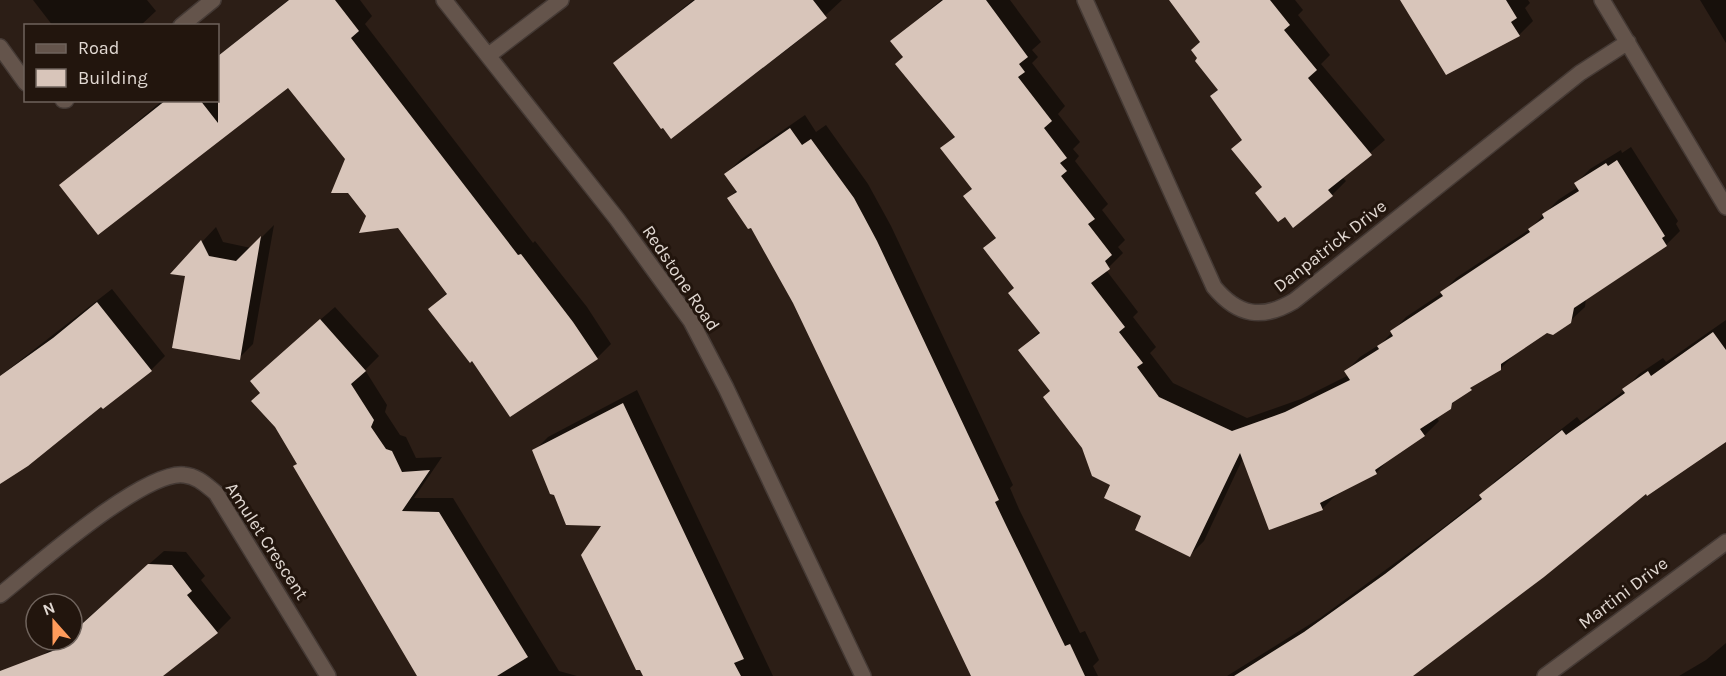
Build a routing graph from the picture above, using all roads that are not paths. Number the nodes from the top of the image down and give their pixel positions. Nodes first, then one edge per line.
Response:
1 (444, 0) edge
2 (561, 0) edge
3 (1085, 0) edge
4 (1602, 0) edge
5 (211, 1) edge
6 (183, 24) edge
7 (1628, 42) junction
8 (0, 47) edge
9 (489, 55) junction
10 (24, 80) edge
11 (1726, 207) edge
12 (1726, 542) edge
13 (0, 594) edge
14 (328, 676) edge
15 (863, 676) edge
16 (1545, 676) edge

1 - 9 street, Redstone Road
2 - 9 street
3 - 7 street, Danpatrick Drive
4 - 7 street
5 - 6 street
7 - 11 street
8 - 10 street
9 - 15 street, Redstone Road
12 - 16 street, Martini Drive
13 - 14 street, Amulet Crescent

